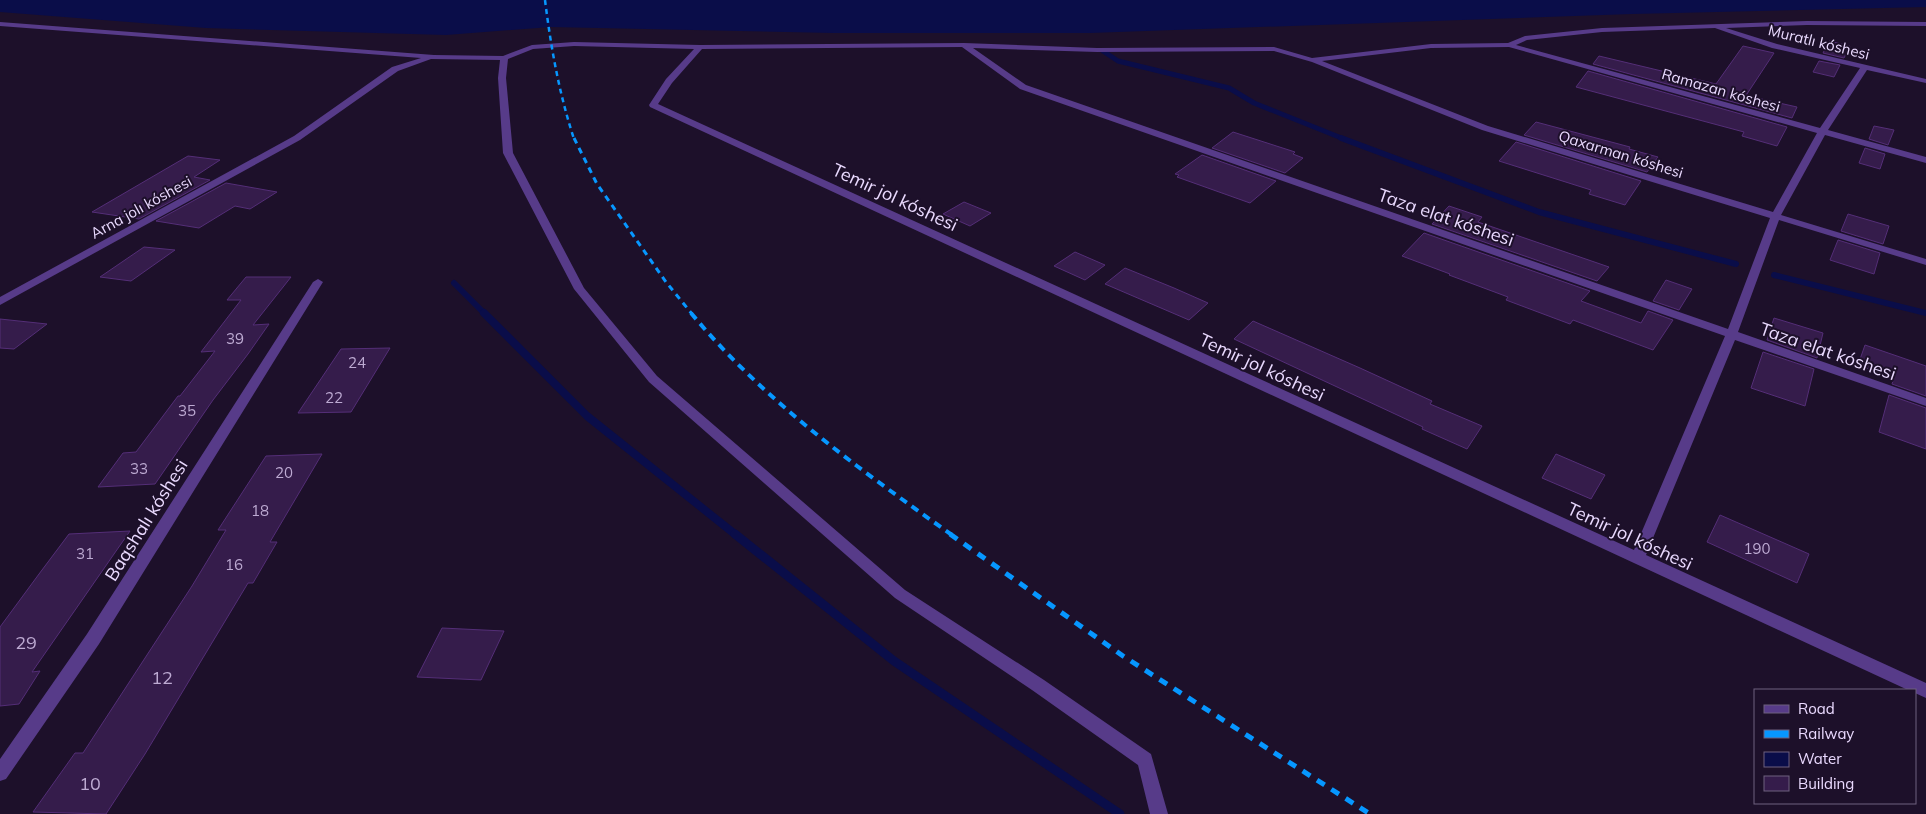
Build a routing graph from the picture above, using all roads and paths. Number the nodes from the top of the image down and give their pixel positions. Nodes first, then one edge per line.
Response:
1 (0, 24) edge
2 (1926, 24) edge
3 (1707, 25) junction
4 (964, 45) junction
5 (1509, 45) junction
6 (700, 46) junction
7 (434, 57) junction
8 (504, 58) junction
9 (1312, 60) junction
10 (1865, 67) junction
11 (1926, 81) edge
12 (1822, 132) junction
13 (1926, 160) edge
14 (1775, 217) junction
15 (1926, 262) edge
16 (318, 282) dead end
17 (0, 302) edge
18 (1732, 334) junction
19 (1926, 402) edge
20 (1637, 559) junction
21 (1926, 691) edge
22 (0, 773) edge
23 (1159, 814) edge

1 - 7 street
2 - 3 street
3 - 5 street
3 - 10 street, Muratlı kóshesi
4 - 6 street, Qaxarman kóshesi
4 - 9 street, Qaxarman kóshesi
4 - 18 street, Taza elat kóshesi
5 - 9 street
5 - 12 street, Ramazan kóshesi
6 - 8 street, Qaxarman kóshesi
6 - 20 street, Temir jol kóshesi
7 - 8 street
7 - 17 street, Arna jolı kóshesi
8 - 23 street
9 - 14 street, Qaxarman kóshesi
10 - 11 street, Muratlı kóshesi
10 - 12 street
12 - 13 street, Ramazan kóshesi
12 - 14 street
14 - 15 street, Qaxarman kóshesi
14 - 18 street
16 - 22 street, Baqshalı kóshesi
18 - 19 street, Taza elat kóshesi
18 - 20 street
20 - 21 street, Temir jol kóshesi

